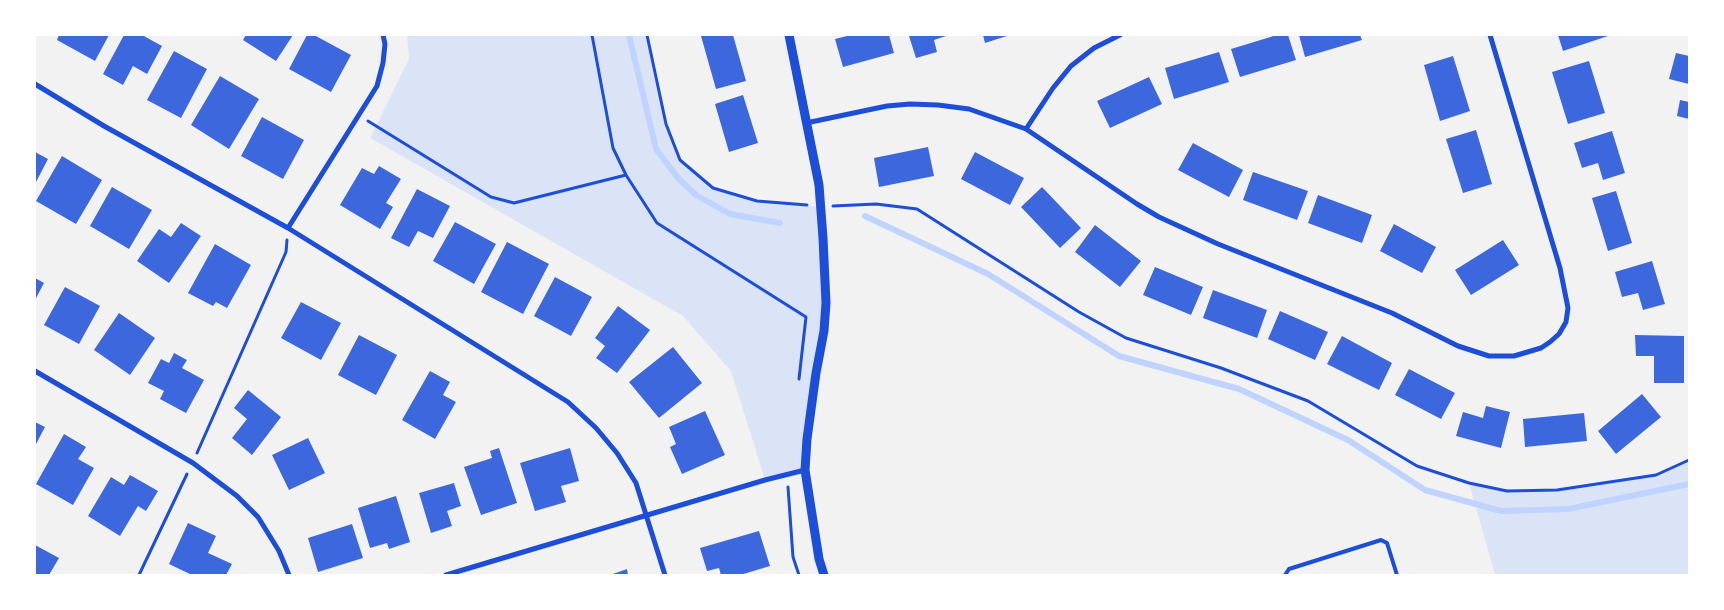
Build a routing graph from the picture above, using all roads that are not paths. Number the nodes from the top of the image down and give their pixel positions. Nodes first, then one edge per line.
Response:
1 (383, 35) edge
2 (789, 35) edge
3 (1120, 35) edge
4 (1490, 35) edge
5 (35, 84) edge
6 (806, 123) junction
7 (1026, 129) junction
8 (288, 228) junction
9 (35, 371) edge
10 (805, 470) junction
11 (647, 515) junction
12 (289, 575) edge
13 (446, 575) edge
14 (665, 575) edge
15 (824, 575) edge
16 (1285, 575) edge
17 (1397, 575) edge

1 - 8 street
2 - 6 street
3 - 7 street
4 - 7 street
5 - 8 street
6 - 7 street
6 - 10 street
8 - 11 street
9 - 12 street
10 - 11 street
10 - 15 street
11 - 13 street
11 - 14 street
16 - 17 lane

